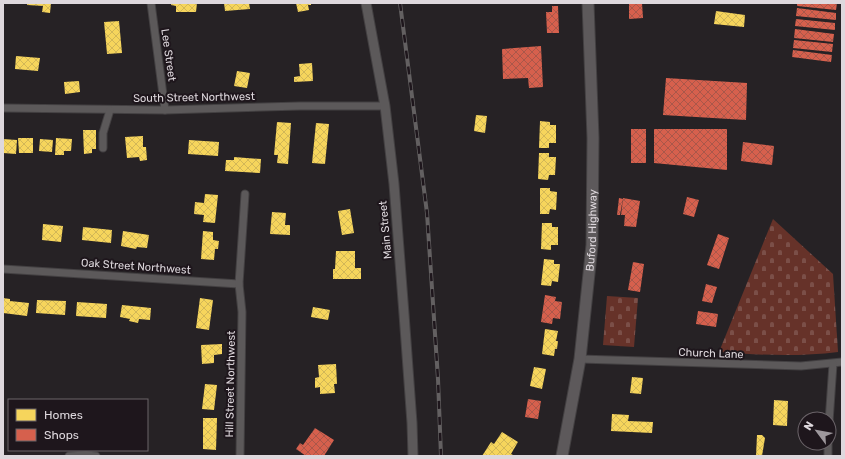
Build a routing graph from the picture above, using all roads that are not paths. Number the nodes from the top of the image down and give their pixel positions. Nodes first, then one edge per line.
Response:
1 (151, 3) edge
2 (366, 3) edge
3 (588, 3) edge
4 (385, 106) junction
5 (3, 108) edge
6 (110, 110) junction
7 (166, 110) junction
8 (103, 148) dead end
9 (245, 194) dead end
10 (3, 269) edge
11 (239, 284) junction
12 (580, 359) junction
13 (842, 362) edge
14 (833, 364) junction
15 (830, 411) edge
16 (69, 456) edge
17 (96, 456) edge
18 (240, 456) edge
19 (413, 456) edge
20 (562, 456) edge

1 - 7 street, Lee Street
2 - 4 street, Main Street
3 - 12 main road, Buford Highway
4 - 7 street, South Street Northwest
4 - 19 street, Main Street
5 - 6 street, South Street Northwest
6 - 7 street, South Street Northwest
6 - 8 street
9 - 11 street
10 - 11 street, Oak Street Northwest
11 - 18 street, Hill Street Northwest
12 - 14 street, Church Lane
12 - 20 main road, Buford Highway
13 - 14 street, Church Lane
14 - 15 street
16 - 17 street

